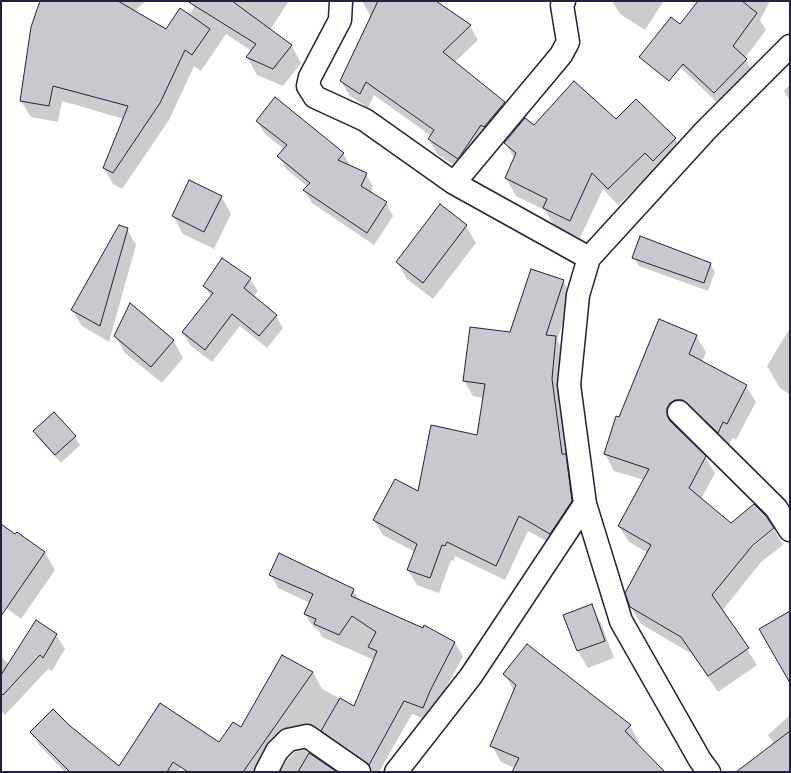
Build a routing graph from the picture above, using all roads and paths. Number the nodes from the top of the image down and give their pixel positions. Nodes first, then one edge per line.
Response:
1 (341, 1) edge
2 (561, 2) edge
3 (790, 46) edge
4 (454, 183) junction
5 (589, 258) junction
6 (679, 412) dead end
7 (585, 504) junction
8 (790, 530) edge
9 (266, 772) edge
10 (360, 772) edge
11 (396, 772) edge
12 (709, 772) edge

1 - 4 street
2 - 4 street
3 - 5 street
4 - 5 street
5 - 7 street
6 - 8 street
7 - 11 street
7 - 12 street
9 - 10 street

